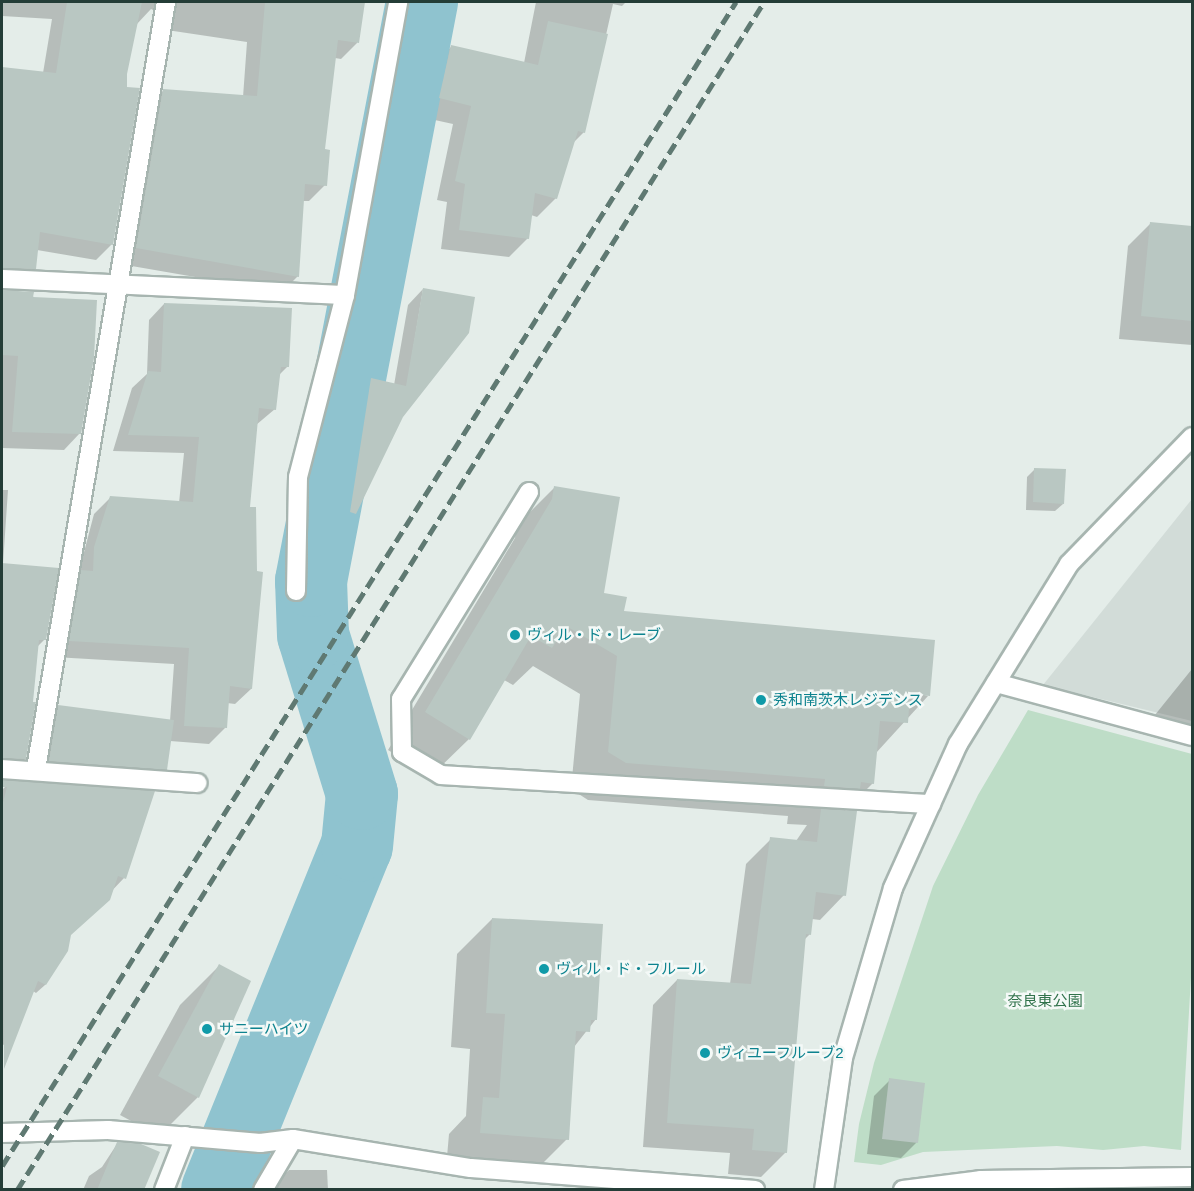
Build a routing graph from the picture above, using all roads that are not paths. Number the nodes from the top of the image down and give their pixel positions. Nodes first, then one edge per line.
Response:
1 (166, 2) edge
2 (398, 2) edge
3 (2, 279) edge
4 (119, 284) junction
5 (345, 295) junction
6 (1192, 437) edge
7 (529, 492) dead end
8 (296, 591) dead end
9 (996, 682) junction
10 (1192, 736) edge
11 (2, 769) edge
12 (36, 769) junction
13 (197, 783) dead end
14 (931, 804) junction
15 (2, 1133) edge
16 (185, 1136) junction
17 (293, 1139) junction
18 (1188, 1181) edge
19 (164, 1190) edge
20 (263, 1190) edge
21 (755, 1190) edge
22 (824, 1190) edge
23 (903, 1190) edge

1 - 4 street
2 - 5 street
3 - 4 street
4 - 5 street
4 - 12 street
5 - 8 street
6 - 9 street
7 - 14 street
9 - 10 street
9 - 14 street
11 - 12 street
12 - 13 street
14 - 22 street
15 - 16 street
16 - 17 street
16 - 19 street
17 - 20 street
17 - 21 street
18 - 23 street

